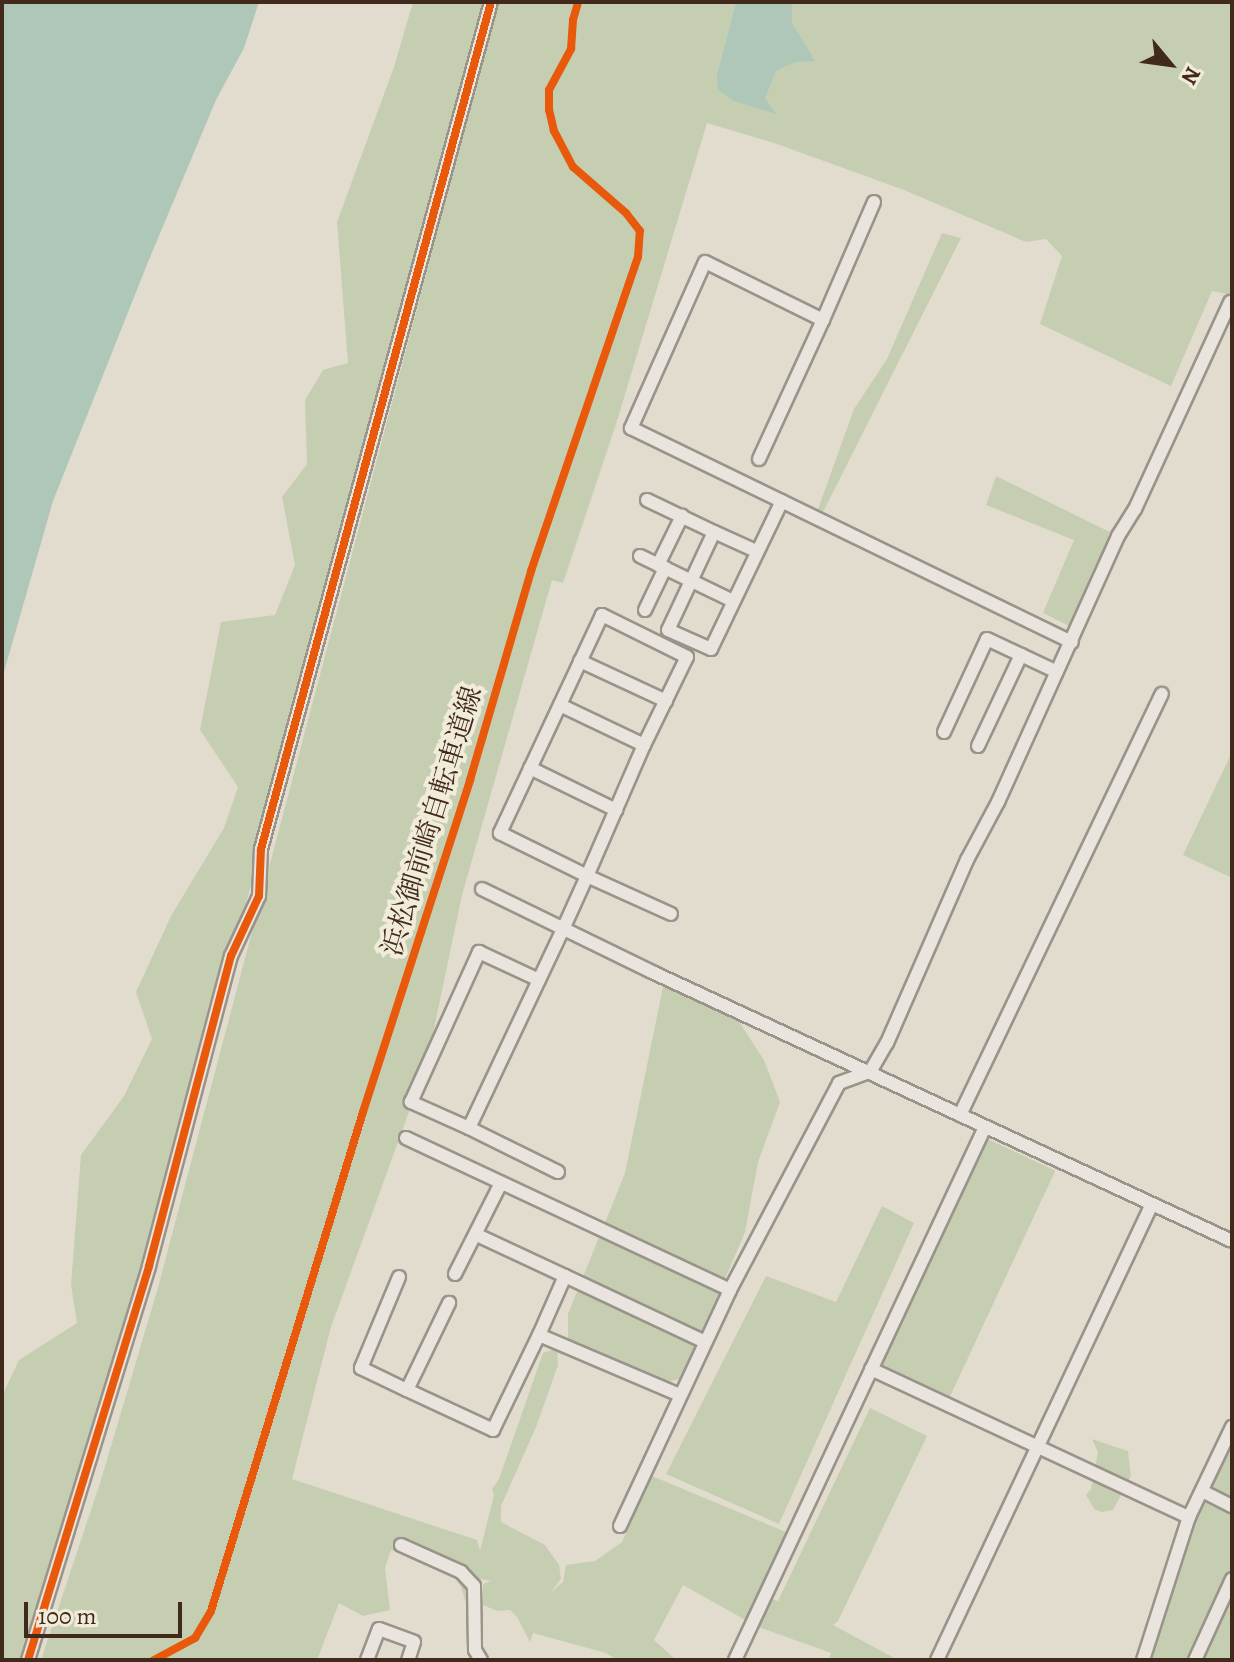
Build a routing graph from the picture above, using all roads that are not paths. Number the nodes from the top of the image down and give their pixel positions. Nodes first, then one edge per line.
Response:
1 (491, 2) edge
2 (874, 202) dead end
3 (1230, 302) dead end
4 (823, 320) junction
5 (759, 459) dead end
6 (647, 500) dead end
7 (782, 501) junction
8 (682, 516) junction
9 (714, 532) junction
10 (756, 551) junction
11 (640, 556) dead end
12 (662, 566) junction
13 (691, 581) junction
14 (733, 601) junction
15 (645, 610) dead end
16 (1072, 642) junction
17 (1021, 655) junction
18 (580, 661) junction
19 (1057, 672) junction
20 (1162, 694) dead end
21 (666, 701) junction
22 (560, 705) junction
23 (944, 732) dead end
24 (644, 745) junction
25 (978, 746) dead end
26 (530, 768) junction
27 (616, 810) junction
28 (587, 876) junction
29 (482, 889) dead end
30 (671, 914) dead end
31 (564, 927) junction
32 (539, 980) junction
33 (870, 1072) junction
34 (960, 1115) junction
35 (985, 1127) junction
36 (469, 1128) junction
37 (406, 1138) dead end
38 (558, 1172) dead end
39 (501, 1183) junction
40 (1152, 1204) junction
41 (477, 1235) junction
42 (1232, 1241) edge
43 (455, 1274) dead end
44 (565, 1276) junction
45 (399, 1277) dead end
46 (730, 1290) junction
47 (449, 1303) dead end
48 (539, 1335) junction
49 (705, 1342) junction
50 (871, 1369) junction
51 (407, 1390) junction
52 (680, 1395) junction
53 (1232, 1427) edge
54 (1037, 1446) junction
55 (1202, 1491) junction
56 (1232, 1506) edge
57 (1189, 1517) junction
58 (620, 1526) dead end
59 (401, 1545) dead end
60 (1232, 1579) edge
61 (28, 1660) edge
62 (367, 1660) edge
63 (408, 1660) edge
64 (481, 1660) edge
65 (735, 1660) edge
66 (937, 1660) edge
67 (1143, 1660) edge
68 (1195, 1660) edge

1 - 61 street
2 - 4 street
3 - 16 street
4 - 5 street
4 - 7 street
6 - 8 street
7 - 10 street
7 - 16 street
8 - 9 street
8 - 12 street
9 - 10 street
9 - 13 street
10 - 14 street
11 - 12 street
12 - 13 street
12 - 15 street
13 - 14 street
13 - 14 street
16 - 19 street
17 - 19 street
17 - 23 street
17 - 25 street
18 - 21 street
18 - 21 street
18 - 22 street
19 - 33 street
20 - 34 street
21 - 24 street
22 - 24 street
22 - 26 street
24 - 27 street
26 - 27 street
26 - 28 street
27 - 28 street
28 - 30 street
28 - 31 street
29 - 31 street
31 - 32 street
31 - 33 street
32 - 36 street
32 - 36 street
33 - 34 street
33 - 46 street
34 - 35 street
35 - 40 street
35 - 50 street
36 - 38 street
37 - 39 street
39 - 41 street
39 - 46 street
40 - 42 street
40 - 54 street
41 - 43 street
41 - 44 street
44 - 48 street
44 - 49 street
45 - 51 street
46 - 49 street
47 - 51 street
48 - 51 street
48 - 52 street
49 - 52 street
50 - 54 street
50 - 65 street
52 - 58 street
53 - 55 street
54 - 57 street
54 - 66 street
55 - 56 street
55 - 57 street
57 - 67 street
59 - 64 street
60 - 68 street
62 - 63 street

